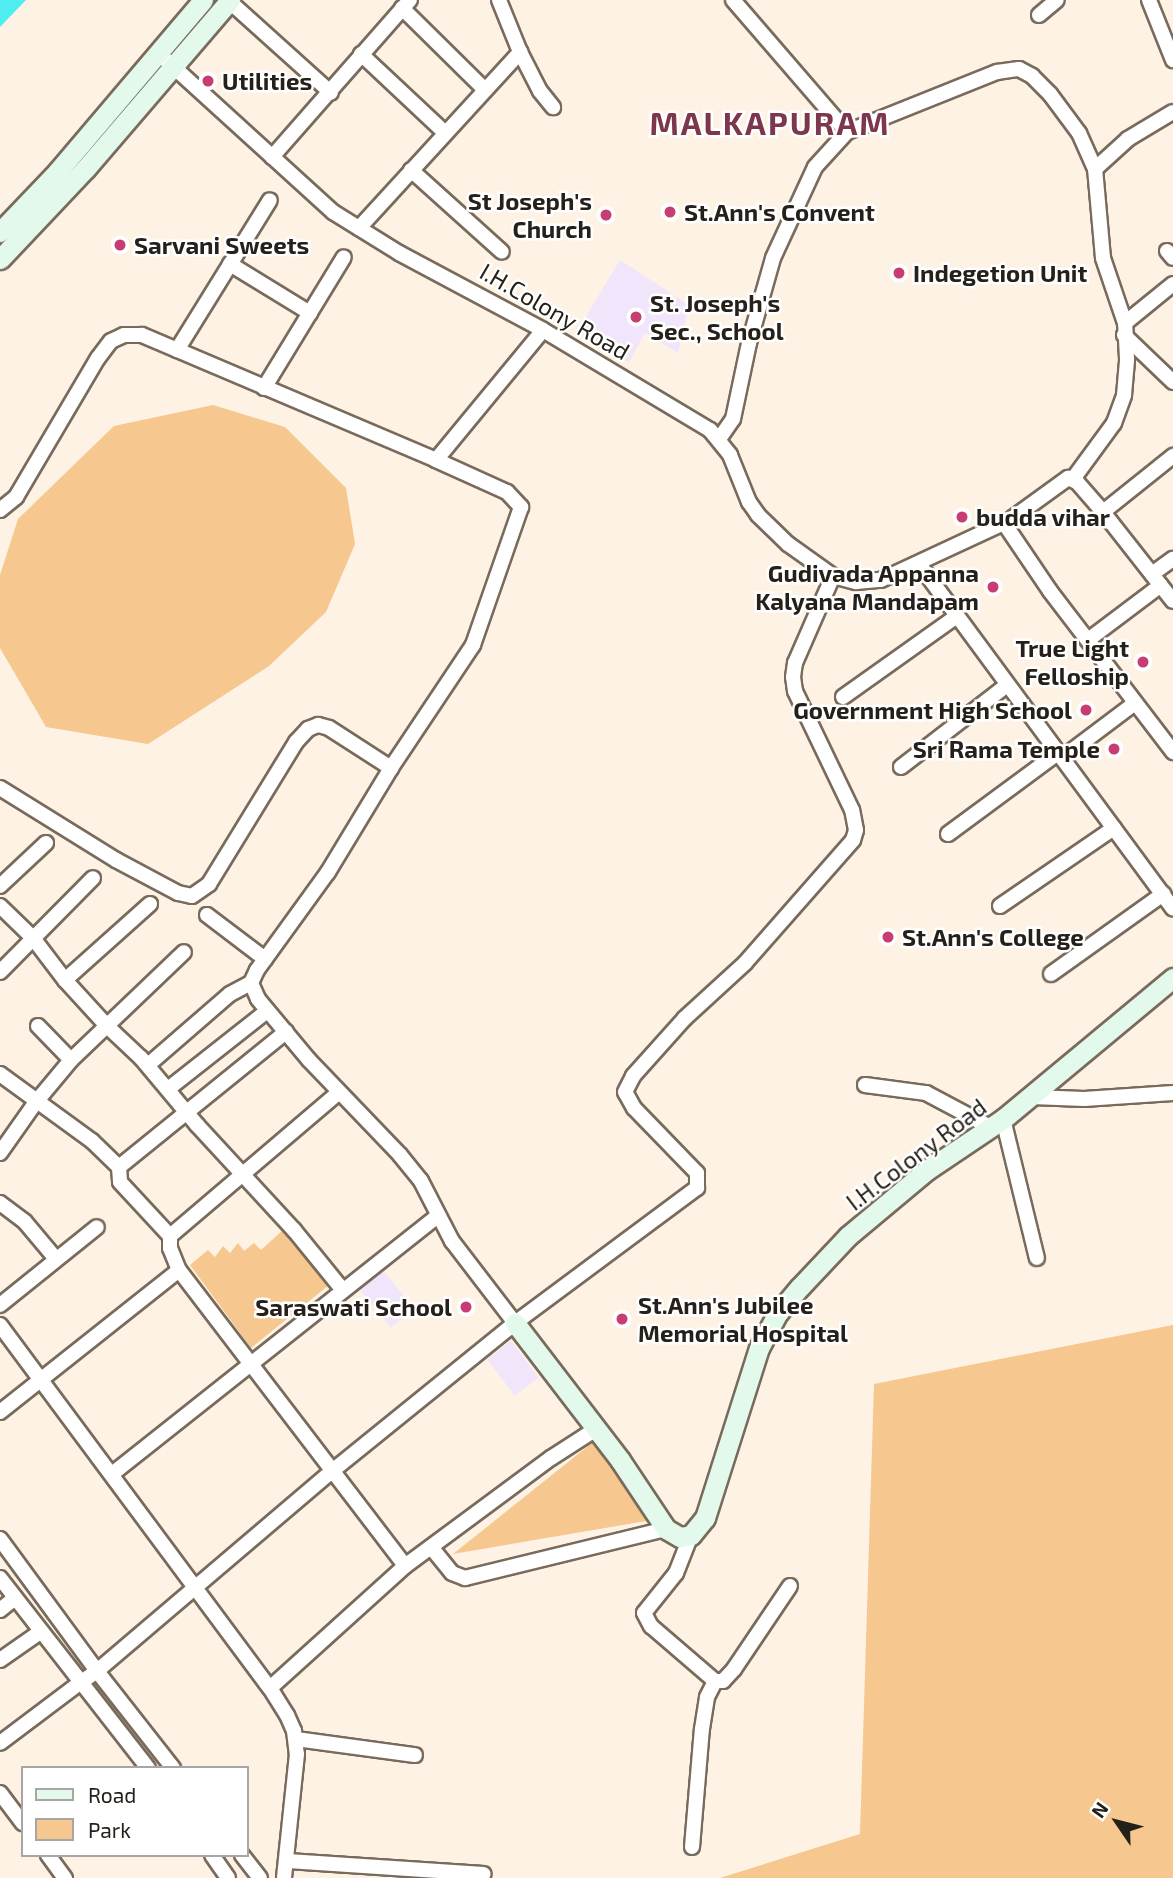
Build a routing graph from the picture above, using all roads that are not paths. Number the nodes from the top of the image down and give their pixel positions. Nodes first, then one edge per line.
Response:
1 (203, 0) edge
2 (230, 0) edge
3 (499, 0) edge
4 (733, 0) edge
5 (1057, 0) edge
6 (1156, 3) edge
7 (406, 4) edge
8 (1039, 15) dead end
9 (520, 52) junction
10 (361, 54) junction
11 (165, 58) junction
12 (1173, 60) edge
13 (484, 89) junction
14 (331, 93) junction
15 (554, 107) dead end
16 (1173, 112) edge
17 (848, 132) junction
18 (445, 133) junction
19 (272, 158) junction
20 (1095, 169) junction
21 (411, 170) junction
22 (270, 201) dead end
23 (359, 228) junction
24 (0, 232) edge
25 (502, 252) dead end
26 (344, 257) dead end
27 (0, 259) edge
28 (230, 264) junction
29 (1173, 284) edge
30 (310, 313) junction
31 (1125, 329) junction
32 (543, 330) junction
33 (177, 350) junction
34 (1173, 382) edge
35 (264, 388) junction
36 (719, 439) junction
37 (1173, 456) edge
38 (436, 460) junction
39 (1073, 479) junction
40 (0, 510) edge
41 (1103, 512) junction
42 (1004, 523) junction
43 (1173, 559) edge
44 (919, 564) junction
45 (833, 576) junction
46 (1156, 579) junction
47 (1173, 601) edge
48 (957, 616) junction
49 (1088, 640) junction
50 (1007, 685) junction
51 (843, 696) dead end
52 (1135, 703) junction
53 (1173, 752) edge
54 (1060, 756) junction
55 (901, 767) dead end
56 (391, 768) junction
57 (0, 788) edge
58 (1114, 828) junction
59 (948, 834) dead end
60 (46, 843) dead end
61 (93, 878) dead end
62 (0, 886) edge
63 (1163, 894) junction
64 (150, 904) dead end
65 (0, 906) edge
66 (1000, 906) dead end
67 (1173, 908) edge
68 (207, 915) dead end
69 (33, 938) junction
70 (184, 952) dead end
71 (265, 959) junction
72 (0, 972) edge
73 (1051, 974) dead end
74 (1173, 978) edge
75 (65, 980) junction
76 (251, 983) junction
77 (267, 1010) junction
78 (38, 1026) dead end
79 (107, 1026) junction
80 (286, 1032) junction
81 (71, 1060) junction
82 (148, 1065) junction
83 (0, 1074) edge
84 (865, 1085) dead end
85 (168, 1089) junction
86 (339, 1092) junction
87 (1173, 1093) edge
88 (1032, 1097) junction
89 (36, 1102) junction
90 (186, 1112) junction
91 (997, 1123) junction
92 (0, 1153) edge
93 (119, 1167) junction
94 (243, 1174) junction
95 (0, 1203) edge
96 (437, 1216) junction
97 (97, 1227) dead end
98 (170, 1236) junction
99 (1037, 1258) dead end
100 (56, 1259) junction
101 (179, 1270) junction
102 (342, 1289) junction
103 (0, 1305) edge
104 (515, 1323) junction
105 (0, 1325) edge
106 (249, 1365) junction
107 (39, 1381) junction
108 (0, 1412) edge
109 (596, 1429) junction
110 (331, 1472) junction
111 (112, 1474) junction
112 (666, 1528) junction
113 (691, 1535) junction
114 (0, 1539) edge
115 (431, 1547) junction
116 (405, 1566) junction
117 (0, 1578) edge
118 (790, 1586) dead end
119 (195, 1588) junction
120 (15, 1598) junction
121 (0, 1610) edge
122 (40, 1632) junction
123 (0, 1660) edge
124 (97, 1671) junction
125 (715, 1681) junction
126 (80, 1682) junction
127 (271, 1688) junction
128 (296, 1739) junction
129 (0, 1743) edge
130 (415, 1755) dead end
131 (146, 1766) edge
132 (171, 1766) edge
133 (0, 1793) edge
134 (21, 1819) edge
135 (692, 1847) dead end
136 (49, 1857) edge
137 (213, 1857) edge
138 (244, 1857) edge
139 (288, 1861) junction
140 (484, 1874) dead end
141 (61, 1876) edge
142 (228, 1878) edge
143 (260, 1878) edge
144 (285, 1878) edge

1 - 11 street
2 - 11 street
2 - 14 street
3 - 9 street
4 - 17 street
5 - 8 street
6 - 12 street
7 - 10 street
7 - 13 street
9 - 13 street
9 - 15 street
10 - 14 street
10 - 18 street
11 - 19 street, I.H.Colony Road
11 - 24 street
11 - 27 street
13 - 18 street
14 - 19 street
16 - 20 street
17 - 20 street
17 - 36 street
18 - 21 street
19 - 23 street, I.H.Colony Road
20 - 31 street
21 - 23 street
21 - 25 street
22 - 28 street
23 - 32 street, I.H.Colony Road
26 - 30 street
28 - 30 street
28 - 33 street
29 - 31 street
30 - 35 street
31 - 34 street
31 - 39 street
32 - 36 street, I.H.Colony Road
32 - 38 street
33 - 35 street
33 - 40 street
35 - 38 street
36 - 45 street, I.H.Colony Road
37 - 41 street
38 - 56 street
39 - 41 street
39 - 42 street, I.H.Colony Road
41 - 46 street
42 - 44 street, I.H.Colony Road
42 - 49 street
43 - 46 street
44 - 45 street, I.H.Colony Road
44 - 48 street
45 - 104 street
46 - 47 street
46 - 49 street
48 - 50 street
48 - 51 street
49 - 52 street
50 - 54 street
50 - 55 street
52 - 53 street
52 - 54 street
54 - 58 street
54 - 59 street
56 - 57 street
56 - 71 street
58 - 63 street
58 - 66 street
60 - 62 street
61 - 69 street
63 - 67 street
63 - 73 street
64 - 75 street
65 - 69 street
68 - 71 street
69 - 72 street
69 - 75 street
70 - 79 street
71 - 76 street
74 - 88 street, I.H.Colony Road
75 - 79 street
76 - 77 street
76 - 82 street
77 - 80 street
77 - 85 street
78 - 81 street
79 - 81 street
79 - 82 street
80 - 86 street
80 - 90 street
81 - 89 street
82 - 85 street
83 - 89 street
84 - 91 street
85 - 90 street
86 - 94 street
86 - 96 street
87 - 88 street
88 - 91 street, I.H.Colony Road
89 - 92 street
89 - 93 street
90 - 93 street
90 - 94 street
91 - 99 street
91 - 113 street, I.H.Colony Road
93 - 98 street
94 - 98 street
94 - 102 street
95 - 100 street
96 - 102 street
96 - 104 street
97 - 100 street
98 - 101 street
100 - 103 street
101 - 106 street
101 - 107 street
102 - 106 street
104 - 109 street
104 - 110 street
105 - 107 street
106 - 110 street
106 - 111 street
107 - 108 street
107 - 111 street
109 - 112 street
109 - 115 street
110 - 116 street
110 - 119 street
111 - 119 street
112 - 113 street
112 - 115 street
113 - 125 street
114 - 124 street
115 - 116 street
116 - 127 street
117 - 120 street
118 - 125 street
119 - 124 street
119 - 127 street
120 - 121 street
120 - 122 street
122 - 123 street
122 - 126 street
124 - 126 street
124 - 132 street
125 - 135 street
126 - 129 street
126 - 131 street
127 - 128 street
128 - 130 street
128 - 139 street
133 - 134 street
136 - 141 street
137 - 142 street
138 - 143 street
139 - 140 street
139 - 144 street

